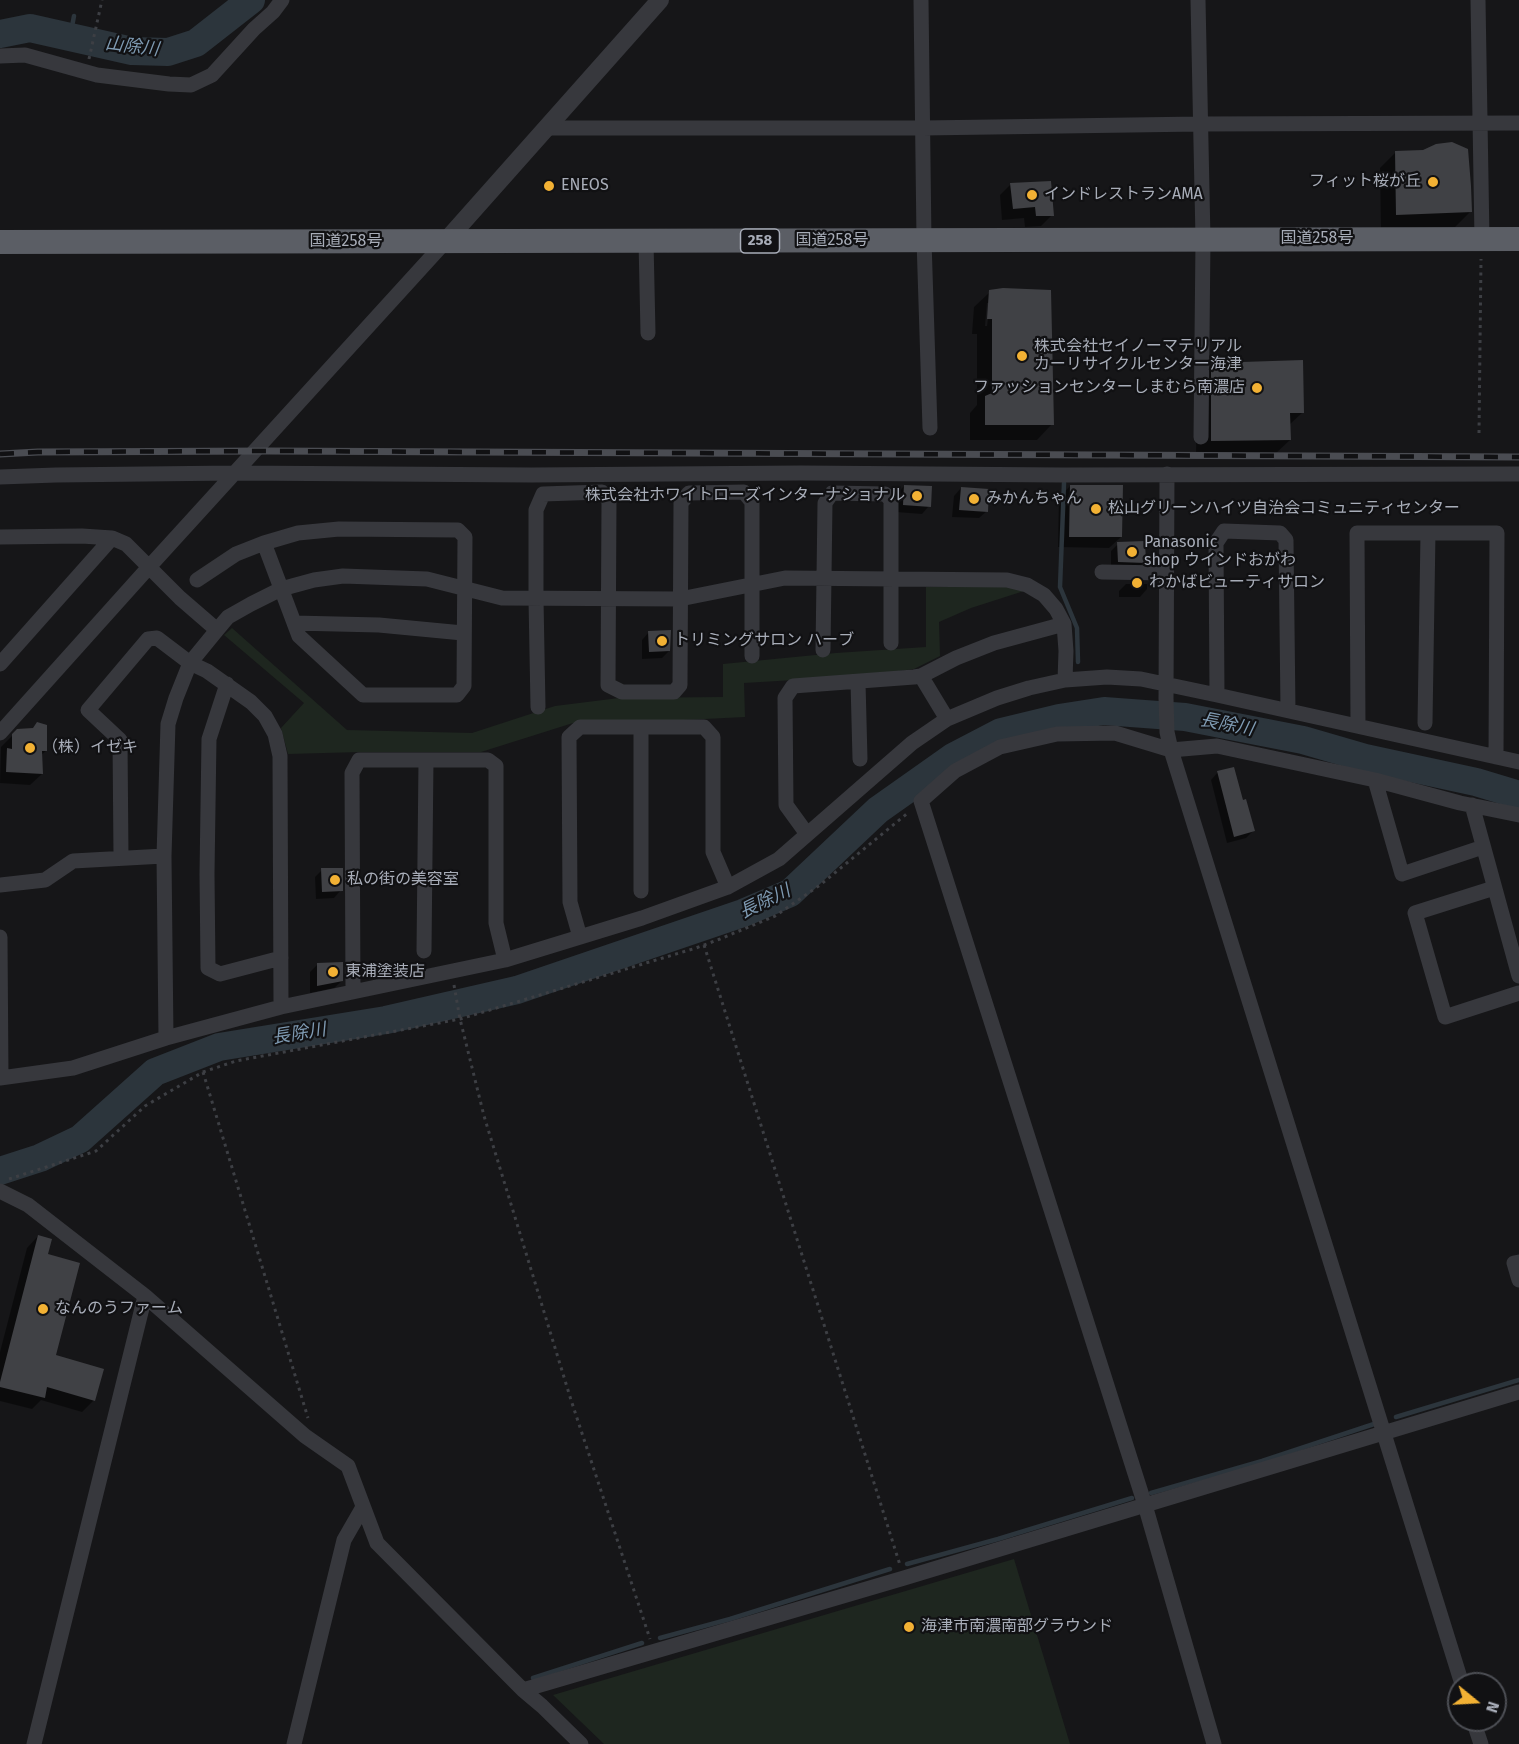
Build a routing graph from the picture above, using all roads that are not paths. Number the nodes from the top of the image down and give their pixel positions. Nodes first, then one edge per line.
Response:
1 (282, 0) edge
2 (660, 0) edge
3 (921, 0) edge
4 (1198, 0) edge
5 (1478, 0) edge
6 (0, 56) edge
7 (1519, 123) edge
8 (1200, 124) junction
9 (1481, 124) junction
10 (546, 128) junction
11 (922, 128) junction
12 (1203, 239) junction
13 (1482, 239) junction
14 (1519, 239) edge
15 (924, 240) junction
16 (0, 242) edge
17 (445, 242) junction
18 (646, 242) junction
19 (648, 333) dead end
20 (930, 428) dead end
21 (1201, 437) dead end
22 (235, 474) junction
23 (1167, 474) junction
24 (1519, 474) edge
25 (0, 477) edge
26 (1428, 533) junction
27 (0, 537) edge
28 (112, 538) junction
29 (264, 543) junction
30 (149, 567) junction
31 (1102, 572) dead end
32 (1166, 573) junction
33 (825, 577) junction
34 (891, 579) junction
35 (197, 580) dead end
36 (752, 585) junction
37 (464, 588) junction
38 (281, 589) junction
39 (536, 598) junction
40 (608, 599) junction
41 (680, 599) junction
42 (294, 623) junction
43 (1064, 624) junction
44 (217, 630) junction
45 (463, 633) junction
46 (891, 643) dead end
47 (823, 650) dead end
48 (752, 656) dead end
49 (190, 663) junction
50 (0, 664) edge
51 (921, 676) junction
52 (1065, 681) junction
53 (858, 682) junction
54 (227, 684) junction
55 (1166, 691) junction
56 (1217, 695) junction
57 (538, 707) dead end
58 (1288, 710) junction
59 (947, 719) junction
60 (1425, 723) dead end
61 (1358, 726) junction
62 (641, 729) junction
63 (0, 733) edge
64 (1171, 750) junction
65 (1496, 757) junction
66 (860, 759) dead end
67 (426, 760) junction
68 (1519, 762) edge
69 (1375, 780) junction
70 (1472, 805) junction
71 (1519, 815) edge
72 (807, 834) junction
73 (1483, 848) junction
74 (164, 856) junction
75 (121, 857) junction
76 (0, 885) edge
77 (728, 887) junction
78 (1494, 888) junction
79 (641, 891) dead end
80 (0, 937) edge
81 (580, 937) junction
82 (1514, 940) edge
83 (424, 951) dead end
84 (280, 958) junction
85 (504, 960) junction
86 (1519, 976) edge
87 (353, 991) junction
88 (1519, 993) edge
89 (281, 1007) junction
90 (166, 1038) junction
91 (0, 1078) edge
92 (0, 1191) edge
93 (1519, 1262) edge
94 (1519, 1280) edge
95 (146, 1296) junction
96 (1519, 1392) edge
97 (1384, 1432) junction
98 (1145, 1505) junction
99 (363, 1507) junction
100 (1458, 1672) edge
101 (523, 1690) junction
102 (563, 1727) junction
103 (34, 1744) edge
104 (294, 1744) edge
105 (559, 1744) edge
106 (581, 1744) edge
107 (1214, 1744) edge

1 - 6 street
2 - 10 street
3 - 11 street
4 - 8 street
5 - 9 street
7 - 9 street
8 - 9 street
8 - 11 street
8 - 12 street
9 - 13 street
10 - 11 street
10 - 17 street
11 - 15 street
12 - 13 highway, 国道258号 / 258
12 - 15 highway, 国道258号 / 258
12 - 21 street
13 - 14 highway, 国道258号 / 258
15 - 18 highway, 国道258号 / 258
15 - 20 street
16 - 17 highway, 国道258号 / 258
17 - 18 highway, 国道258号 / 258
17 - 22 street
18 - 19 street
22 - 23 street
22 - 25 street
22 - 30 street
23 - 24 street
23 - 32 street
26 - 60 street
26 - 61 street
26 - 65 street
27 - 28 street
28 - 30 street
28 - 50 street
29 - 35 street
29 - 37 street
29 - 38 street
30 - 44 street
30 - 63 street
31 - 32 street
32 - 55 street
33 - 34 street
33 - 34 street
33 - 36 street
33 - 47 street
34 - 43 street
34 - 46 street
36 - 41 street
36 - 41 street
36 - 48 street
37 - 38 street
37 - 39 street
37 - 45 street
38 - 42 street
38 - 44 street
39 - 40 street
39 - 40 street
39 - 57 street
40 - 41 street
40 - 41 street
42 - 45 street
42 - 45 street
43 - 51 street
43 - 52 street
44 - 49 street
49 - 54 street
49 - 74 street
49 - 75 street
51 - 53 street
51 - 59 street
52 - 55 street
52 - 59 street
53 - 66 street
53 - 72 street
54 - 84 street
54 - 84 street
55 - 56 street
55 - 64 street
56 - 58 street
56 - 58 street
58 - 61 street
59 - 72 street
61 - 65 street
62 - 77 street
62 - 79 street
62 - 81 street
64 - 69 street
64 - 97 street
64 - 98 street
65 - 68 street
67 - 83 street
67 - 85 street
67 - 87 street
69 - 70 street
69 - 73 street
70 - 71 street
70 - 73 street
72 - 77 street
73 - 78 street
74 - 75 street
74 - 90 street
75 - 76 street
77 - 81 street
78 - 82 street
78 - 88 street
80 - 91 street
81 - 85 street
82 - 86 street
84 - 89 street
85 - 87 street
87 - 89 street
89 - 90 street
90 - 91 street
92 - 95 street
93 - 94 street
95 - 99 street
95 - 103 street
96 - 97 street
97 - 98 street
97 - 100 street
98 - 101 street
98 - 107 street
99 - 101 street
99 - 104 street
101 - 102 street
102 - 105 street
102 - 106 street

